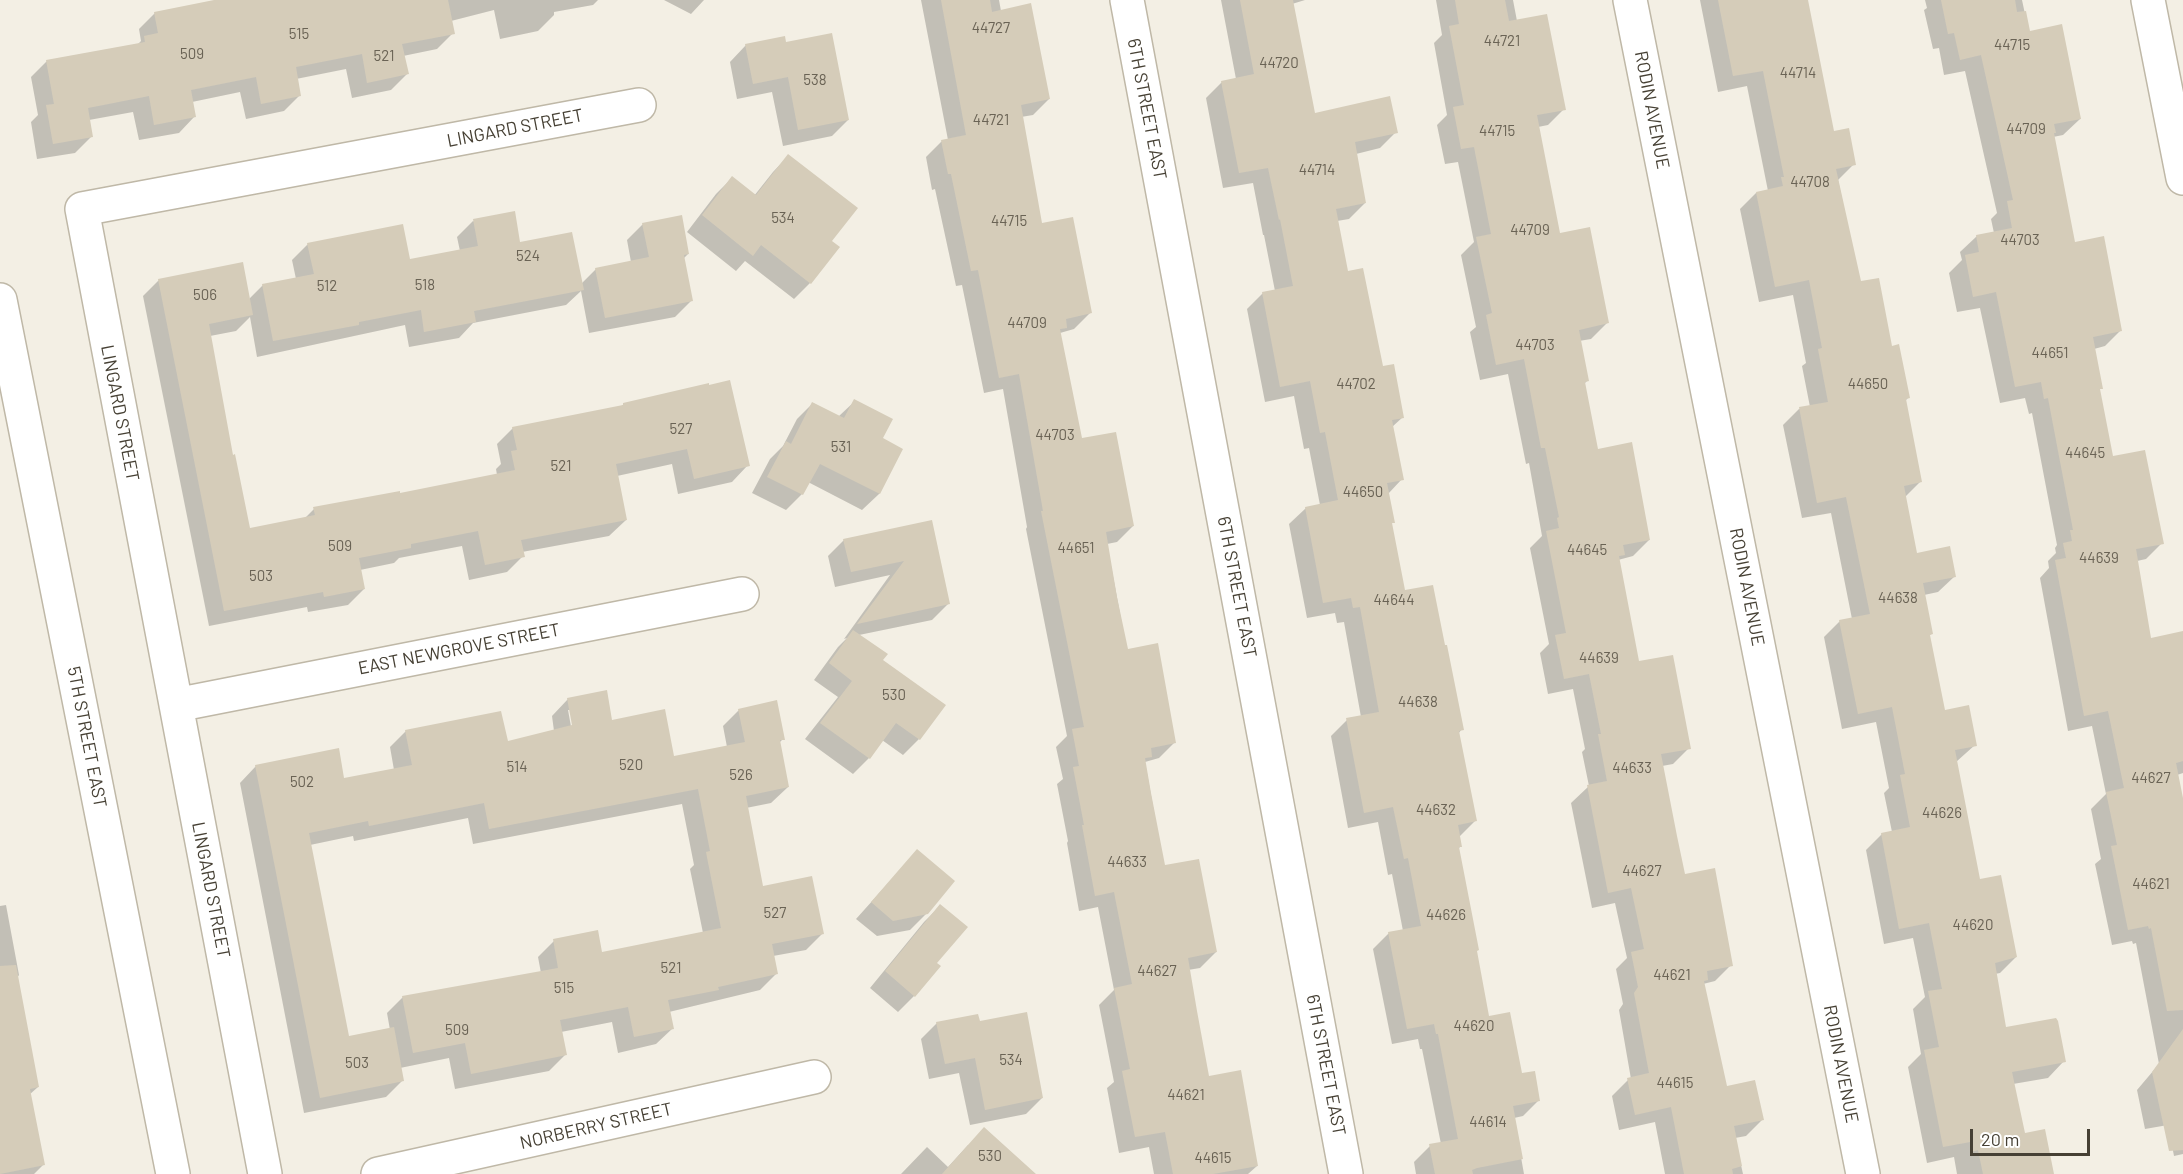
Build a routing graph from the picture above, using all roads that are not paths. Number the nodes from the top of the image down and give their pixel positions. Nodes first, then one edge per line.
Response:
1 (1127, 0) edge
2 (1630, 0) edge
3 (2148, 0) edge
4 (639, 105) dead end
5 (2183, 178) edge
6 (0, 300) edge
7 (741, 594) dead end
8 (176, 705) junction
9 (814, 1077) dead end
10 (173, 1174) edge
11 (265, 1174) edge
12 (378, 1174) edge
13 (1346, 1174) edge
14 (1863, 1174) edge

1 - 13 street, 6TH STREET EAST
2 - 14 street, RODIN AVENUE
3 - 5 street
4 - 8 street, LINGARD STREET
6 - 10 street, 5TH STREET EAST
7 - 8 street, EAST NEWGROVE STREET
8 - 11 street, LINGARD STREET
9 - 12 street, NORBERRY STREET

